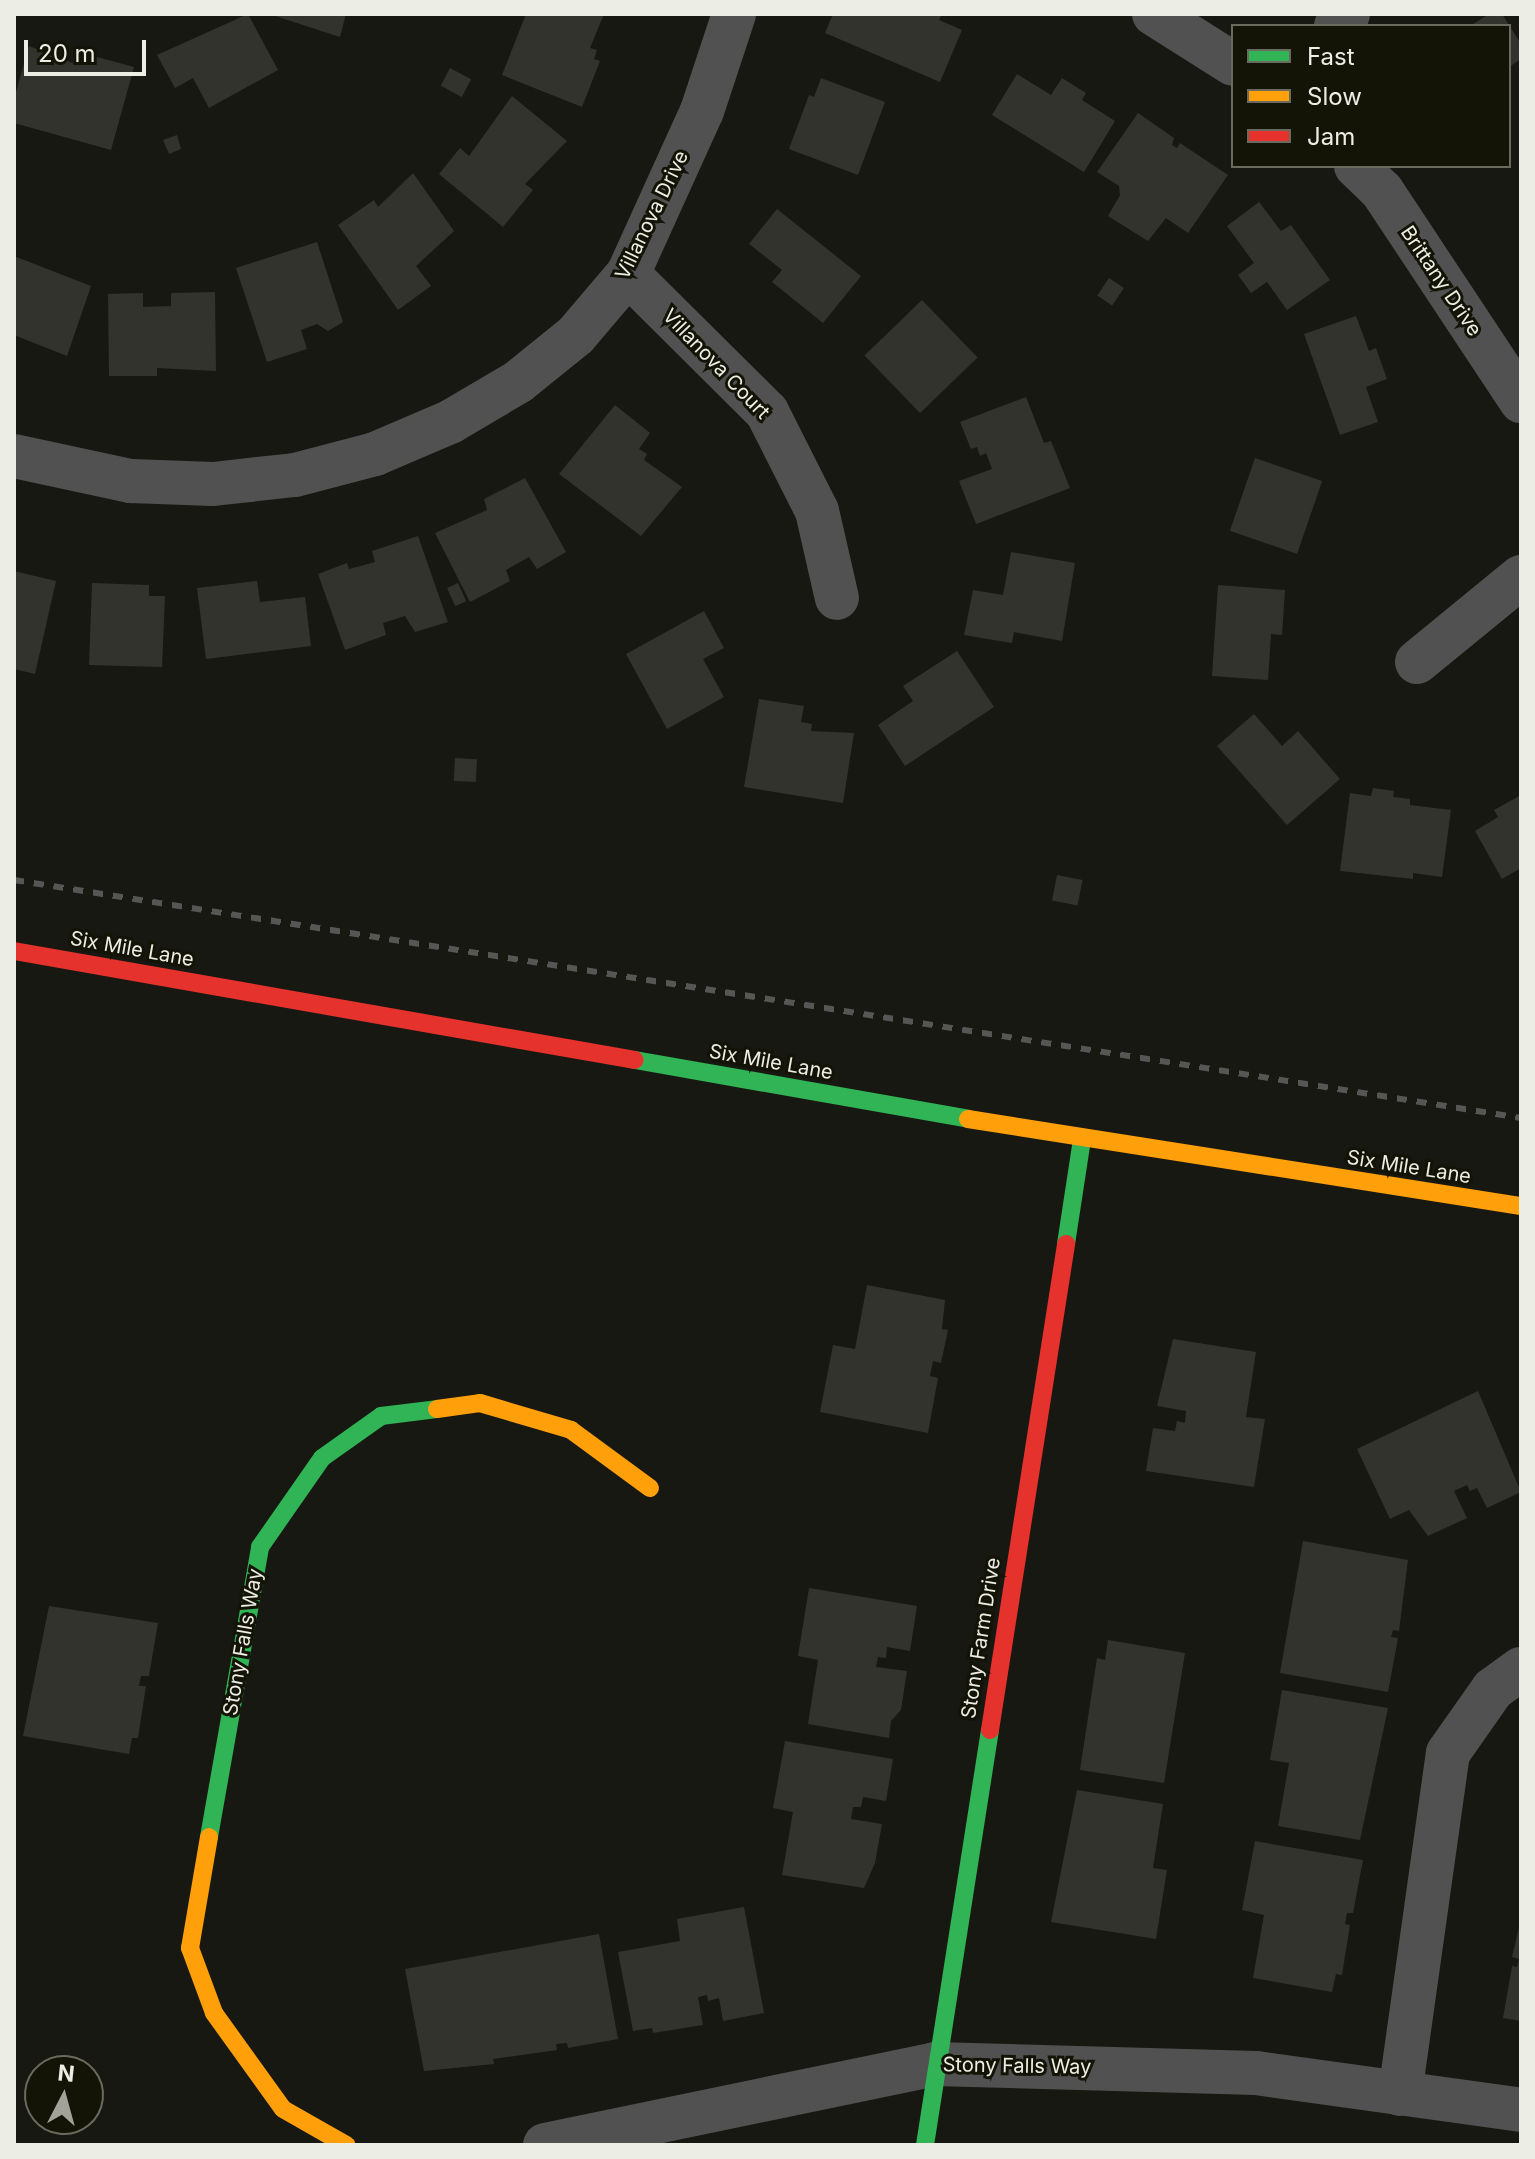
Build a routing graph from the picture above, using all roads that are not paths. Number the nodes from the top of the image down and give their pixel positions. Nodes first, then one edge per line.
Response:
1 (734, 14) edge
2 (1154, 14) edge
3 (1231, 63) edge
4 (1358, 168) edge
5 (628, 274) junction
6 (1521, 401) edge
7 (14, 456) edge
8 (1521, 577) edge
9 (837, 598) dead end
10 (1417, 662) dead end
11 (14, 951) edge
12 (1082, 1139) junction
13 (1521, 1206) edge
14 (650, 1488) dead end
15 (1521, 1669) edge
16 (935, 2064) junction
17 (1400, 2094) junction
18 (1521, 2110) edge
19 (346, 2145) edge
20 (545, 2145) edge
21 (925, 2145) edge

1 - 5 street, Villanova Drive
2 - 3 street
4 - 6 street, Brittany Drive
5 - 7 street, Villanova Drive
5 - 9 street, Villanova Court
8 - 10 street
11 - 12 street, Six Mile Lane
12 - 13 street, Six Mile Lane
12 - 16 street, Stony Farm Drive
14 - 19 street, Stony Falls Way
15 - 17 street
16 - 17 street, Stony Falls Way
16 - 20 street, Stony Falls Way
16 - 21 street, Stony Farm Drive
17 - 18 street, Stony Falls Way

